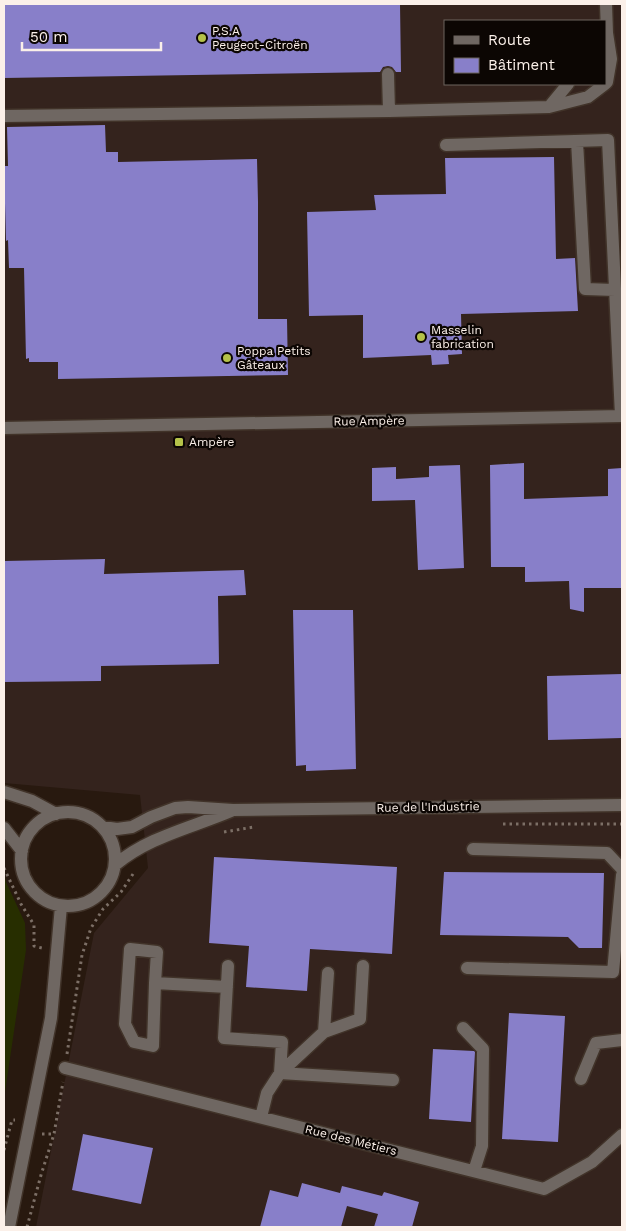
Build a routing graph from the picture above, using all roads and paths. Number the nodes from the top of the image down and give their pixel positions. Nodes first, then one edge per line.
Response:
1 (606, 4) edge
2 (606, 34) edge
3 (388, 74) dead end
4 (606, 83) edge
5 (567, 85) edge
6 (604, 85) edge
7 (550, 107) junction
8 (389, 111) junction
9 (4, 116) edge
10 (576, 141) junction
11 (446, 145) dead end
12 (615, 290) junction
13 (621, 416) edge
14 (4, 428) edge
15 (4, 792) edge
16 (622, 805) edge
17 (233, 810) junction
18 (56, 814) junction
19 (500, 824) dead end
20 (622, 824) edge
21 (263, 826) dead end
22 (4, 828) edge
23 (104, 828) junction
24 (224, 832) dead end
25 (474, 849) dead end
26 (22, 851) junction
27 (115, 865) junction
28 (142, 866) dead end
29 (4, 868) edge
30 (622, 869) edge
31 (622, 875) edge
32 (61, 906) junction
33 (57, 951) junction
34 (228, 966) dead end
35 (363, 966) dead end
36 (467, 968) dead end
37 (328, 972) dead end
38 (617, 975) edge
39 (156, 982) junction
40 (227, 987) junction
41 (463, 1028) dead end
42 (324, 1032) junction
43 (622, 1040) edge
44 (65, 1068) junction
45 (280, 1072) junction
46 (393, 1080) dead end
47 (581, 1080) dead end
48 (261, 1117) junction
49 (622, 1135) edge
50 (474, 1171) junction
51 (9, 1227) edge
52 (27, 1227) edge

1 - 2 street
2 - 4 street
3 - 8 street
5 - 7 street
6 - 7 street
7 - 8 street
8 - 9 street
10 - 11 street
10 - 12 street
10 - 12 street
12 - 13 street
13 - 14 street, Rue Ampère
15 - 18 street
16 - 17 street, Rue de l'Industrie
17 - 23 street, Rue de l'Industrie
17 - 27 street, Rue de l'Industrie
18 - 23 street
18 - 26 street
19 - 20 path
21 - 24 path
22 - 26 street
23 - 27 street
25 - 30 street
26 - 32 street
27 - 32 street
28 - 44 path
29 - 33 path
31 - 38 street
32 - 33 street
33 - 51 street
34 - 40 street
35 - 42 street
36 - 38 street
37 - 42 street
39 - 39 street
39 - 40 street
40 - 45 street
41 - 50 street
42 - 45 street
43 - 47 street
44 - 48 street, Rue des Métiers
44 - 52 path
45 - 46 street
45 - 48 street
48 - 50 street, Rue des Métiers
49 - 50 street, Rue des Métiers

